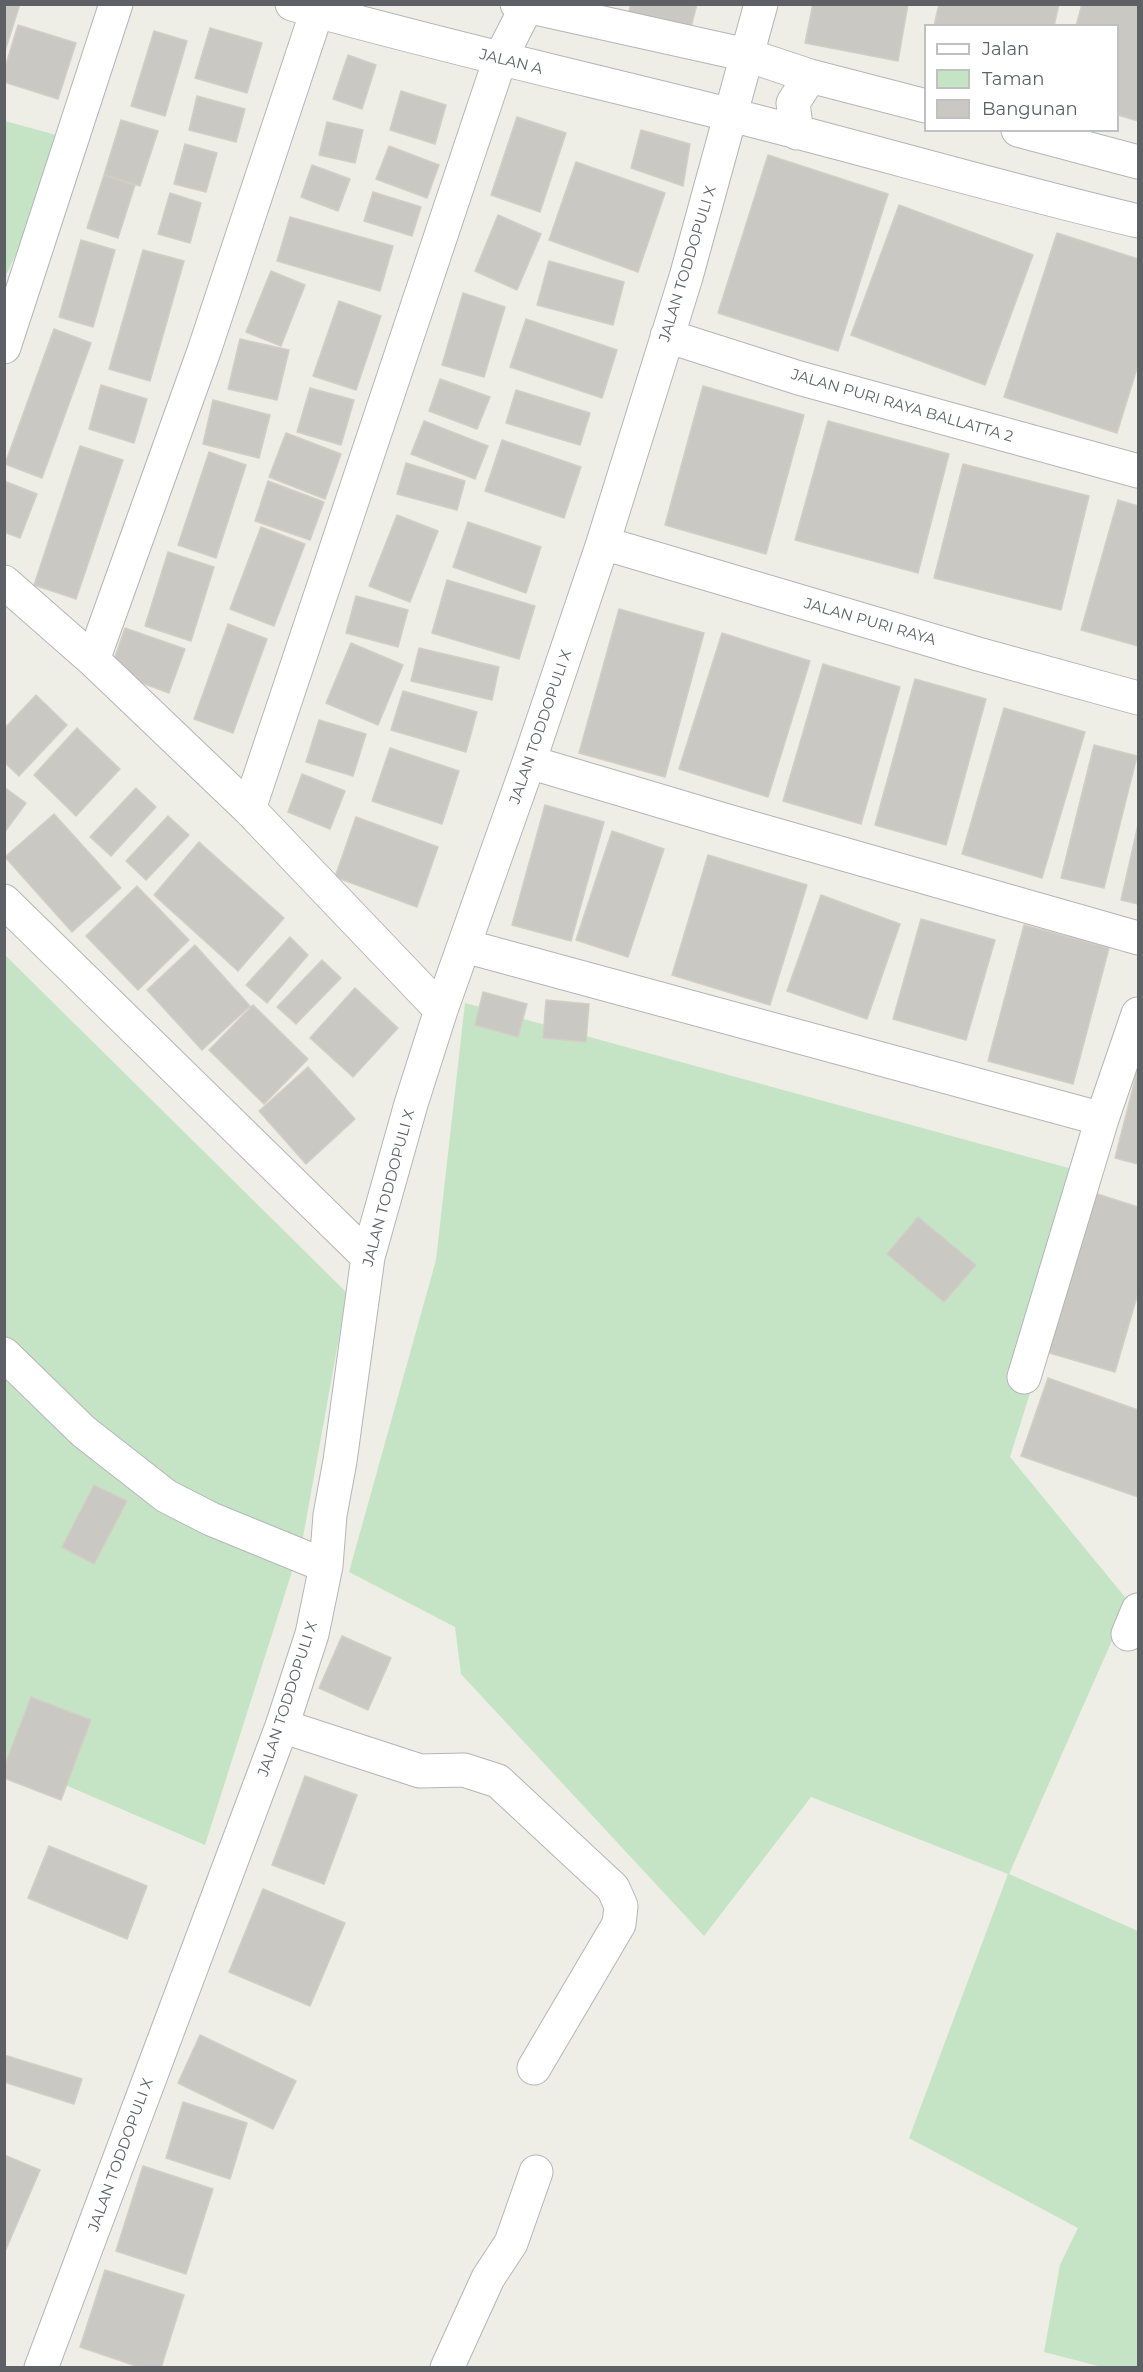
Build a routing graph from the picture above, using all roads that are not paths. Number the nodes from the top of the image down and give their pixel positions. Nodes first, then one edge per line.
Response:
1 (116, 4) edge
2 (761, 4) edge
3 (524, 5) edge
4 (322, 9) edge
5 (747, 55) junction
6 (500, 59) junction
7 (810, 76) junction
8 (924, 105) edge
9 (732, 116) junction
10 (1026, 132) edge
11 (797, 133) junction
12 (1138, 162) edge
13 (1138, 221) edge
14 (667, 336) junction
15 (4, 347) edge
16 (1138, 471) edge
17 (603, 543) junction
18 (4, 582) edge
19 (93, 660) junction
20 (1138, 698) edge
21 (529, 762) junction
22 (249, 809) junction
23 (4, 900) edge
24 (1138, 938) edge
25 (465, 946) junction
26 (441, 1010) junction
27 (1138, 1014) edge
28 (1102, 1119) junction
29 (368, 1257) junction
30 (4, 1354) edge
31 (1024, 1377) dead end
32 (326, 1566) junction
33 (282, 1726) junction
34 (534, 2068) dead end
35 (536, 2172) dead end
36 (41, 2367) edge
37 (447, 2367) edge

1 - 15 street
2 - 5 street, JALAN TODDOPULI X
3 - 5 street
3 - 6 street
4 - 6 street, JALAN A
4 - 19 street
5 - 7 street
5 - 9 street, JALAN TODDOPULI X
6 - 9 street, JALAN A
6 - 22 street
7 - 8 street
7 - 11 street
9 - 11 street, JALAN A
9 - 14 street, JALAN TODDOPULI X
10 - 12 street
11 - 13 street, JALAN A
14 - 16 street, JALAN PURI RAYA BALLATTA 2
14 - 17 street, JALAN TODDOPULI X
17 - 20 street, JALAN PURI RAYA
17 - 21 street, JALAN TODDOPULI X
18 - 19 street
19 - 22 street
21 - 24 street
21 - 25 street, JALAN TODDOPULI X
22 - 26 street
23 - 29 street
25 - 26 street, JALAN TODDOPULI X
25 - 28 street
26 - 29 street, JALAN TODDOPULI X
27 - 28 street
28 - 31 street
29 - 32 street, JALAN TODDOPULI X
30 - 32 street
32 - 33 street, JALAN TODDOPULI X
33 - 34 street
33 - 36 street, JALAN TODDOPULI X
35 - 37 street

